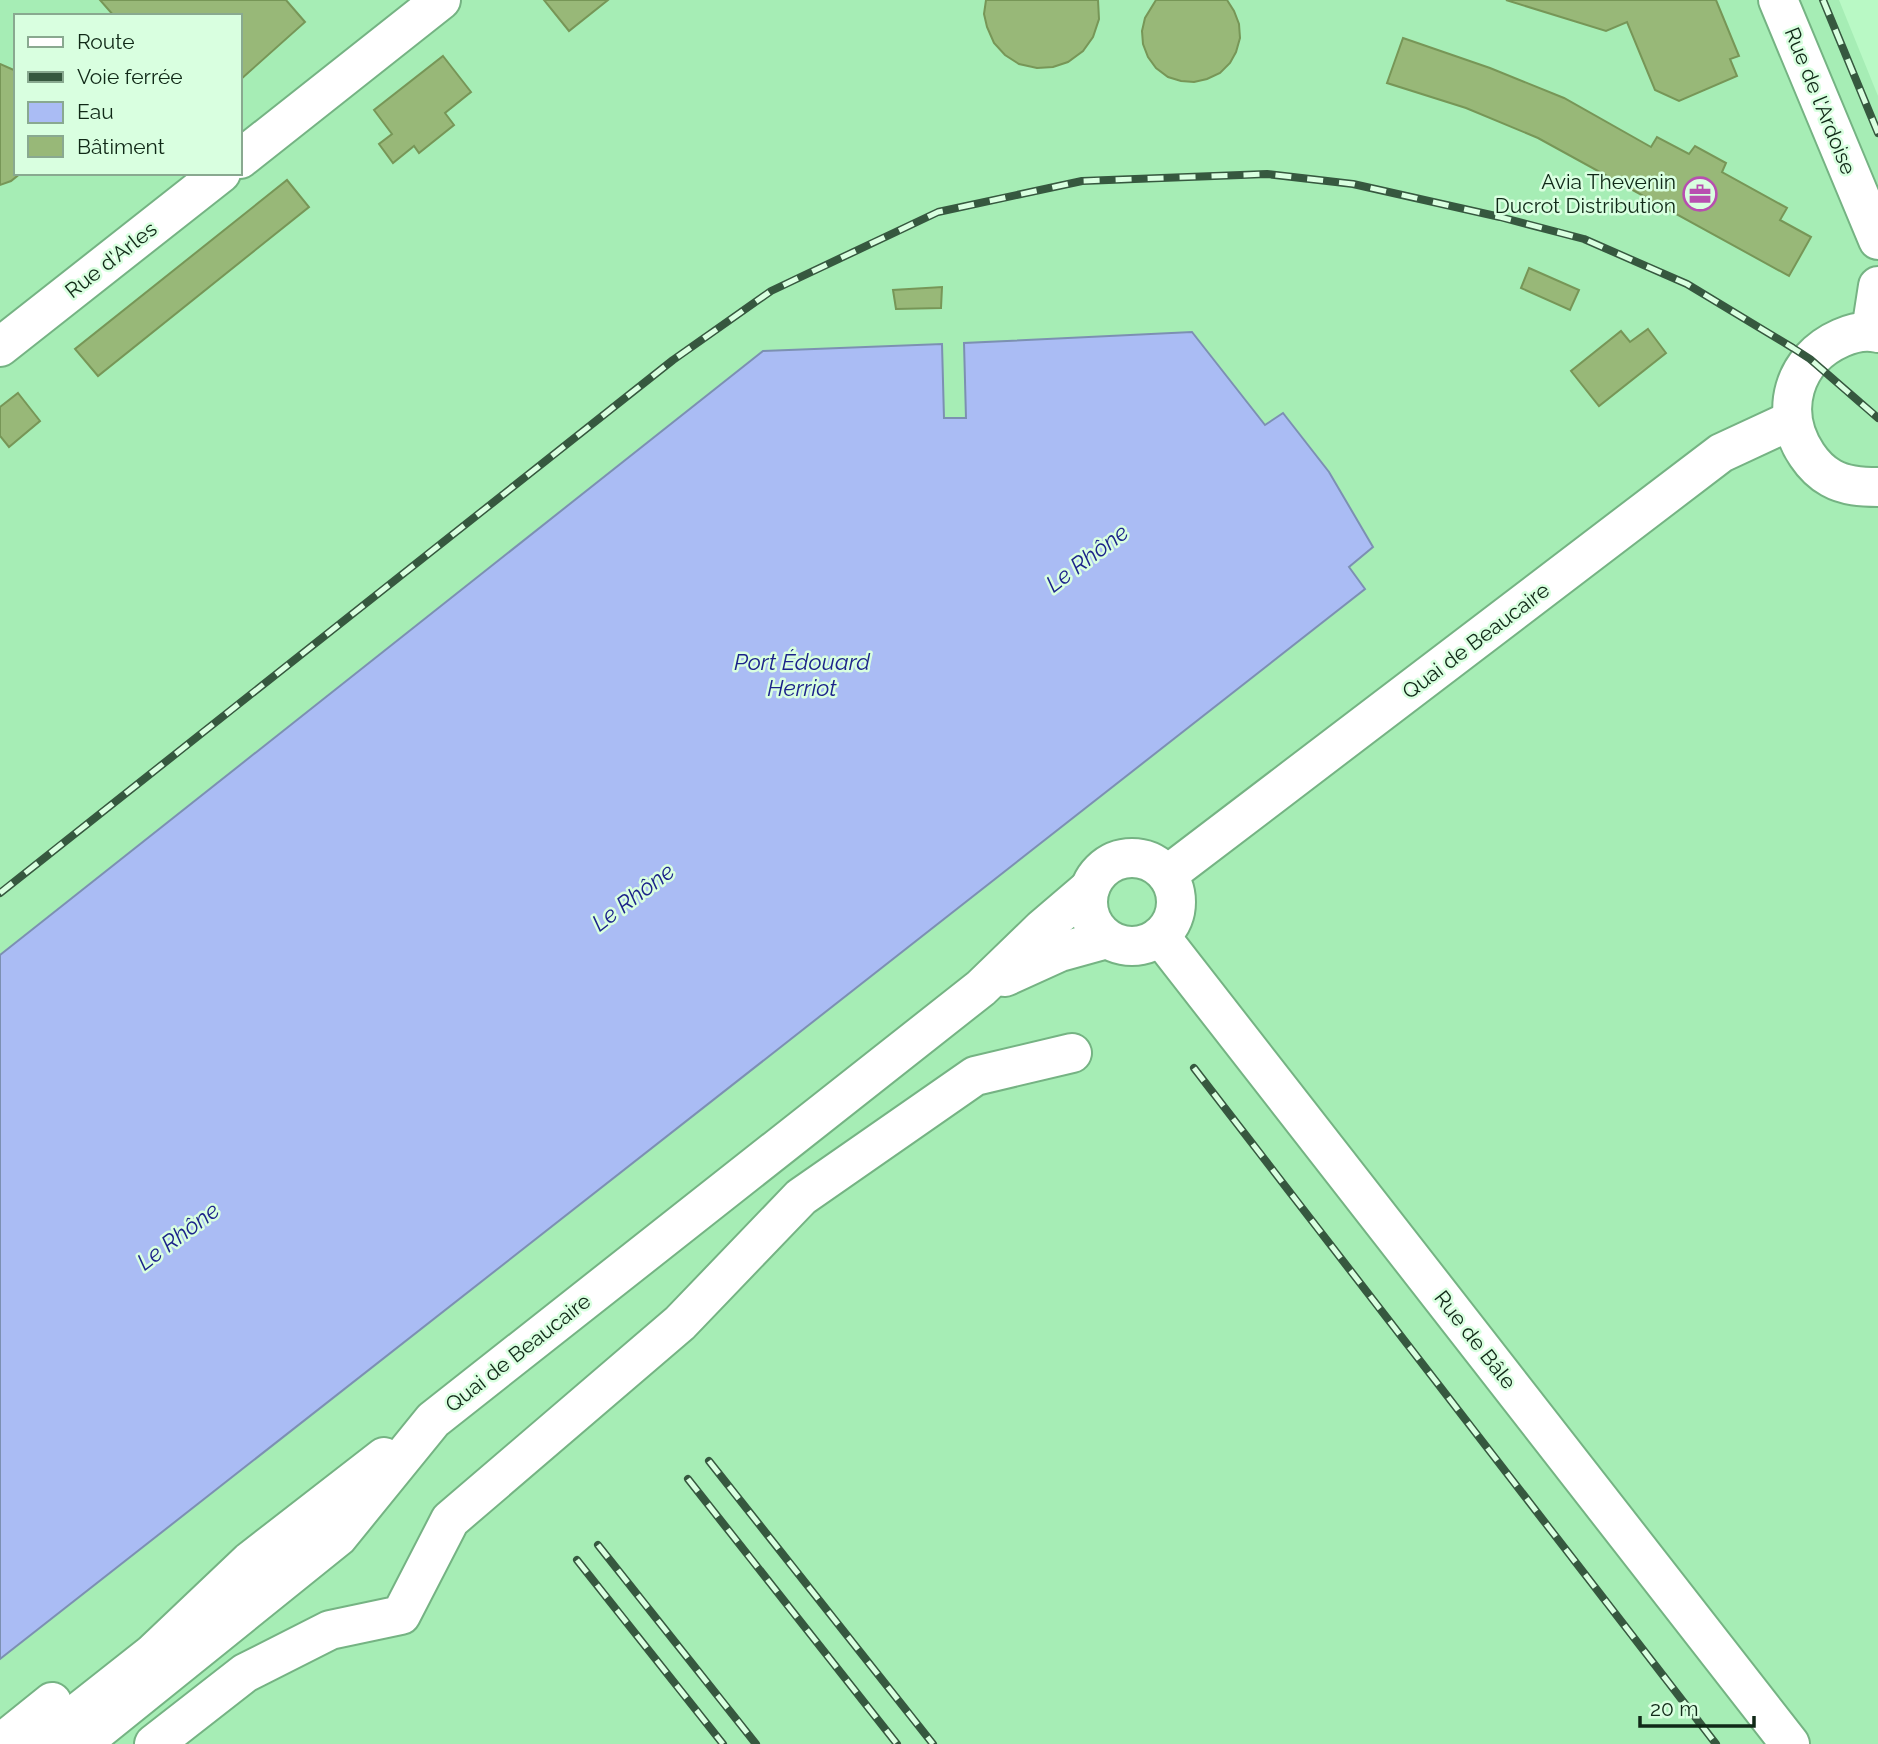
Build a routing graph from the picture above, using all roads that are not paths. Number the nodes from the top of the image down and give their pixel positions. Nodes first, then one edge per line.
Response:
1 (441, 0) edge
2 (1779, 0) edge
3 (242, 157) edge
4 (218, 175) edge
5 (1878, 240) edge
6 (1878, 286) edge
7 (1875, 332) edge
8 (0, 347) edge
9 (1792, 420) junction
10 (1878, 487) edge
11 (1167, 875) junction
12 (1090, 888) junction
13 (1160, 936) junction
14 (1107, 939) junction
15 (981, 988) junction
16 (1072, 1052) dead end
17 (433, 1420) junction
18 (250, 1561) junction
19 (0, 1744) edge
20 (38, 1744) edge
21 (81, 1744) edge
22 (154, 1744) edge
23 (1790, 1744) edge

1 - 3 lane
2 - 5 lane, Rue de l'Ardoise
4 - 8 lane, Rue d'Arles
6 - 7 lane
7 - 9 lane
9 - 10 lane
9 - 11 lane, Quai de Beaucaire
11 - 12 lane, Quai de Beaucaire
11 - 13 lane
12 - 14 lane
12 - 15 lane, Quai de Beaucaire
13 - 14 lane, Quai de Beaucaire
13 - 23 lane, Rue de Bâle
14 - 15 lane, Quai de Beaucaire
15 - 17 lane, Quai de Beaucaire
16 - 22 lane
17 - 18 lane
17 - 21 lane, Quai de Beaucaire
18 - 19 lane
18 - 20 lane

